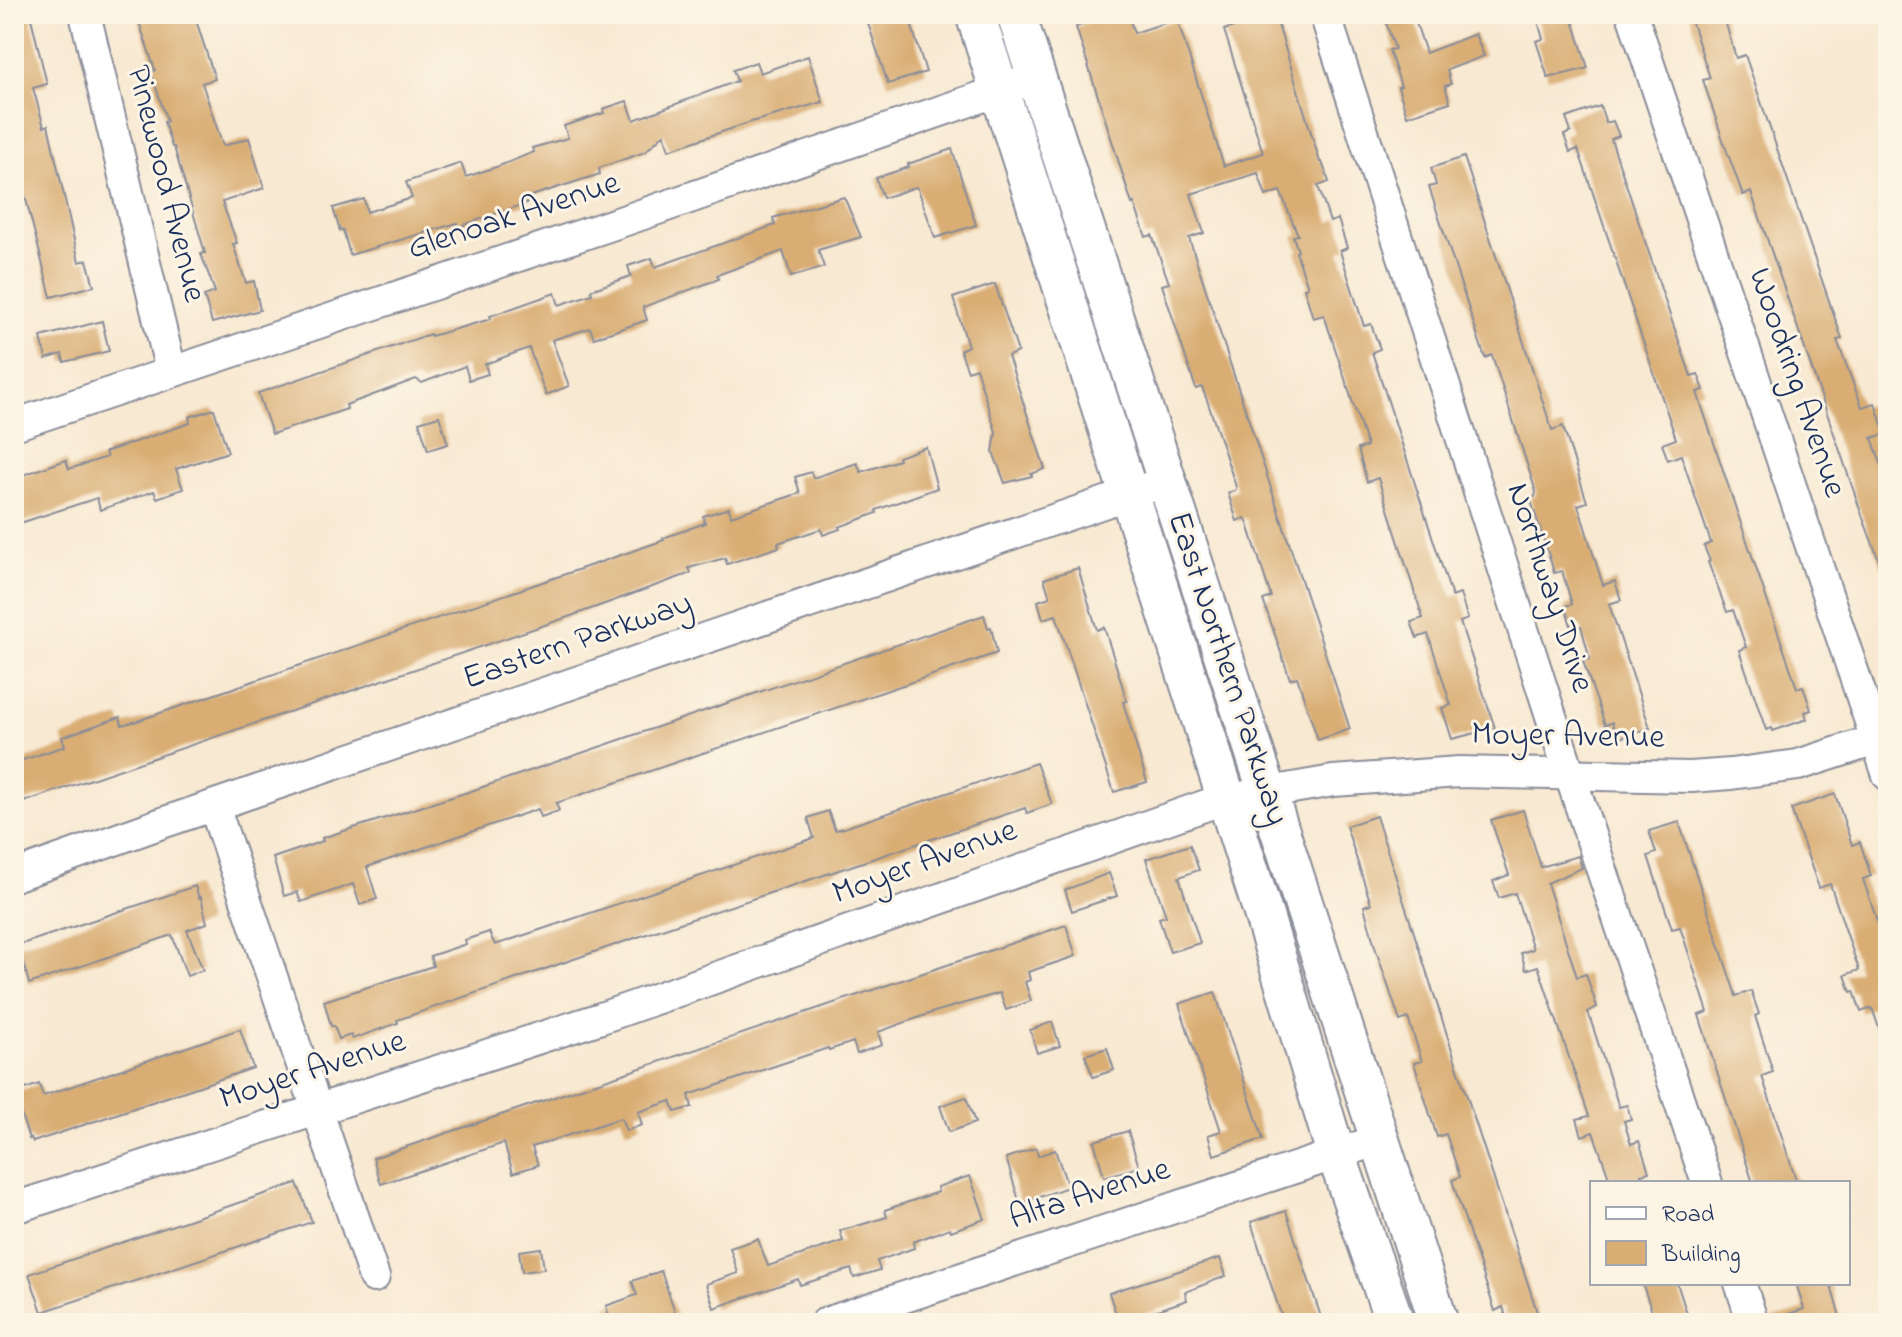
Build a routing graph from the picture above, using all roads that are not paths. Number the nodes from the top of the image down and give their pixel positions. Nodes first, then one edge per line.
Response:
1 (85, 14) edge
2 (975, 14) edge
3 (1016, 14) edge
4 (1325, 14) edge
5 (1632, 14) edge
6 (1036, 78) junction
7 (999, 90) junction
8 (171, 371) junction
9 (14, 425) edge
10 (1167, 482) junction
11 (1129, 494) junction
12 (1882, 739) edge
13 (1570, 775) junction
14 (1888, 775) edge
15 (1267, 792) junction
16 (1227, 800) junction
17 (214, 806) junction
18 (14, 876) edge
19 (315, 1109) junction
20 (1379, 1140) junction
21 (1336, 1154) junction
22 (1706, 1181) edge
23 (14, 1208) edge
24 (374, 1277) dead end
25 (1741, 1285) edge
26 (826, 1323) edge
27 (1395, 1323) edge
28 (1439, 1323) edge
29 (1753, 1323) edge

1 - 8 street, Pinewood Avenue
2 - 7 main road, East Northern Parkway
3 - 6 main road, East Northern Parkway
4 - 13 street, Northway Drive
5 - 12 street, Woodring Avenue
6 - 7 street, Glenoak Avenue
6 - 10 main road, East Northern Parkway
7 - 8 street, Glenoak Avenue
7 - 11 main road, East Northern Parkway
8 - 9 street, Glenoak Avenue
10 - 11 street, Eastern Parkway
10 - 15 main road, East Northern Parkway
11 - 16 main road, East Northern Parkway
11 - 17 street, Eastern Parkway
12 - 13 street, Moyer Avenue
12 - 14 street, Woodring Avenue
13 - 15 street, Moyer Avenue
13 - 22 street, Northway Drive
15 - 16 street, Moyer Avenue
15 - 20 main road, East Northern Parkway
16 - 19 street, Moyer Avenue
16 - 21 main road, East Northern Parkway
17 - 18 street, Eastern Parkway
17 - 19 street
19 - 23 street, Moyer Avenue
19 - 24 street
20 - 21 street, Alta Avenue
20 - 28 main road, East Northern Parkway
21 - 26 street, Alta Avenue
21 - 27 main road, East Northern Parkway
25 - 29 street

